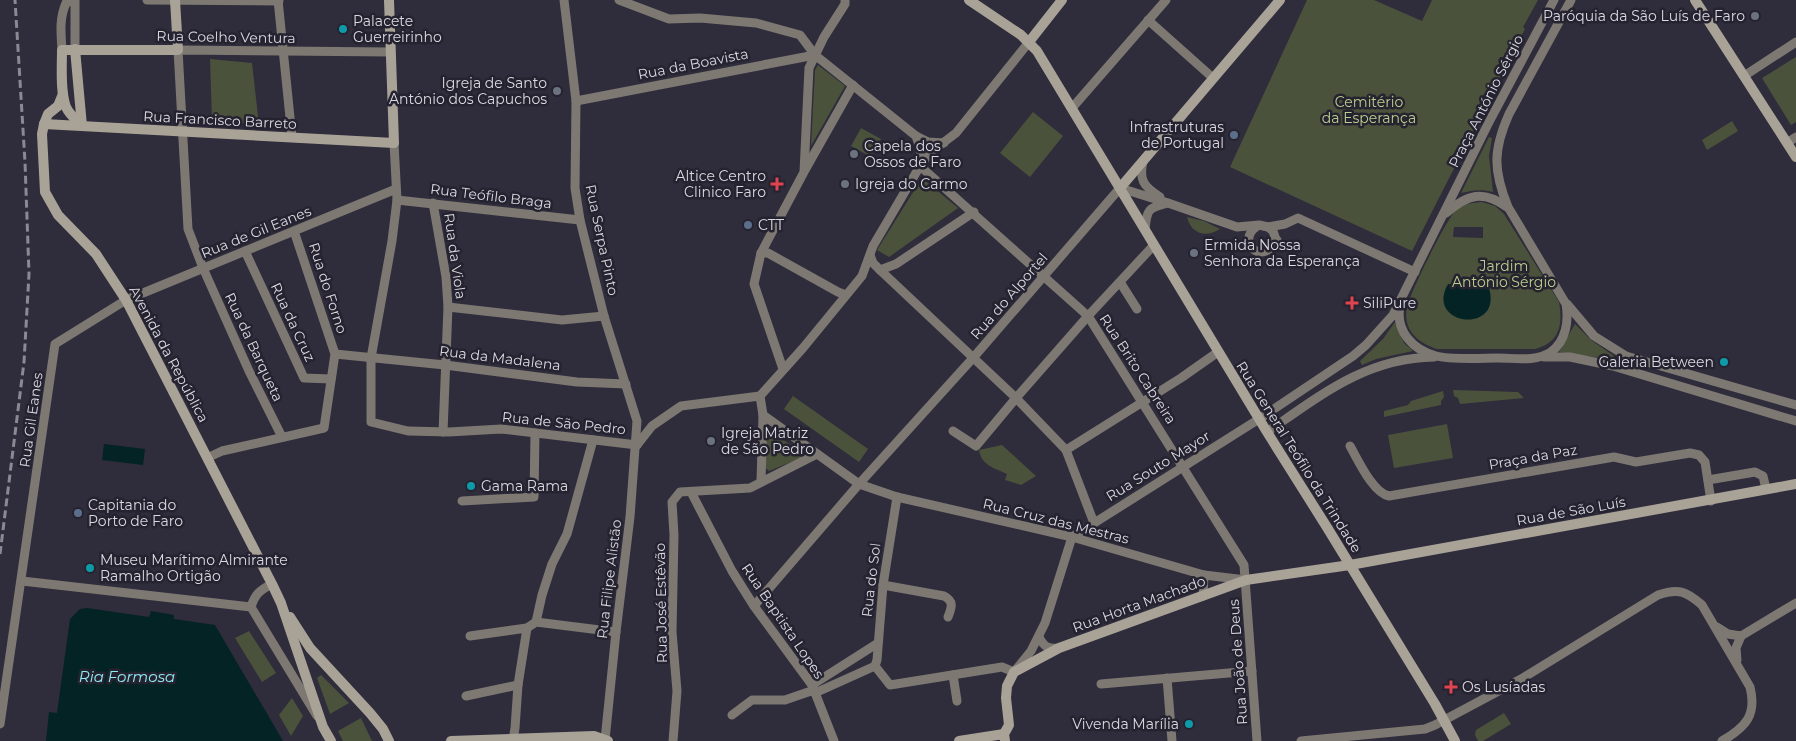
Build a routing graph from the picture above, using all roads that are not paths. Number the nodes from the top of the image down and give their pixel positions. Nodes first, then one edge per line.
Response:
1 (74, 0) edge
2 (147, 0) edge
3 (176, 0) edge
4 (279, 0) edge
5 (389, 0) edge
6 (564, 0) edge
7 (619, 0) edge
8 (846, 0) edge
9 (969, 0) edge
10 (1062, 0) edge
11 (1166, 0) edge
12 (1280, 0) edge
13 (1554, 0) edge
14 (1571, 0) edge
15 (1695, 0) edge
16 (1148, 20) junction
17 (1029, 42) junction
18 (1796, 42) edge
19 (75, 49) junction
20 (62, 50) junction
21 (178, 50) junction
22 (284, 51) junction
23 (391, 52) junction
24 (815, 55) junction
25 (1744, 76) junction
26 (1213, 78) junction
27 (853, 85) junction
28 (63, 94) junction
29 (576, 101) junction
30 (1072, 108) junction
31 (44, 124) junction
32 (82, 126) junction
33 (183, 131) junction
34 (916, 136) junction
35 (292, 137) junction
36 (1792, 140) edge
37 (944, 142) junction
38 (394, 143) junction
39 (1796, 156) edge
40 (1144, 160) junction
41 (920, 166) junction
42 (804, 172) junction
43 (1120, 188) junction
44 (396, 189) junction
45 (397, 200) junction
46 (433, 203) junction
47 (1168, 203) junction
48 (1508, 207) junction
49 (974, 212) junction
50 (1443, 215) junction
51 (580, 220) junction
52 (1285, 224) junction
53 (1256, 226) junction
54 (1237, 227) junction
55 (1268, 227) junction
56 (1145, 229) junction
57 (294, 231) junction
58 (1274, 244) junction
59 (1154, 245) junction
60 (1251, 247) junction
61 (245, 251) junction
62 (761, 253) junction
63 (870, 255) junction
64 (203, 268) junction
65 (880, 270) junction
66 (1415, 272) junction
67 (1044, 276) junction
68 (1120, 282) junction
69 (846, 295) junction
70 (126, 300) junction
71 (1401, 301) junction
72 (1566, 304) junction
73 (448, 307) junction
74 (1138, 309) dead end
75 (604, 316) junction
76 (1088, 316) junction
77 (1218, 352) junction
78 (335, 354) junction
79 (1438, 356) junction
80 (371, 358) junction
81 (973, 358) junction
82 (1538, 358) junction
83 (445, 365) junction
84 (783, 368) junction
85 (332, 379) junction
86 (626, 384) junction
87 (760, 396) junction
88 (1016, 398) junction
89 (1143, 402) junction
90 (1796, 405) edge
91 (763, 415) junction
92 (1259, 419) junction
93 (637, 421) joint
94 (1796, 421) edge
95 (953, 431) dead end
96 (443, 432) junction
97 (1267, 432) junction
98 (535, 433) junction
99 (282, 436) junction
100 (593, 440) junction
101 (637, 445) junction
102 (1350, 446) dead end
103 (1066, 450) junction
104 (817, 454) junction
105 (207, 458) junction
106 (1184, 467) junction
107 (1708, 480) junction
108 (761, 481) junction
109 (859, 484) junction
110 (1796, 484) edge
111 (1766, 490) junction
112 (691, 492) junction
113 (897, 497) junction
114 (1711, 500) junction
115 (462, 501) dead end
116 (1094, 523) junction
117 (1072, 537) junction
118 (1350, 565) junction
119 (1204, 575) junction
120 (1246, 580) junction
121 (22, 581) junction
122 (272, 584) junction
123 (883, 585) junction
124 (1203, 596) junction
125 (281, 603) junction
126 (1796, 603) edge
127 (754, 606) junction
128 (251, 607) junction
129 (948, 617) dead end
130 (536, 622) junction
131 (1713, 624) junction
132 (527, 628) junction
133 (616, 632) junction
134 (470, 636) dead end
135 (1740, 636) junction
136 (1039, 637) junction
137 (878, 643) junction
138 (1059, 648) junction
139 (875, 666) junction
140 (1738, 666) junction
141 (1252, 671) junction
142 (1014, 672) junction
143 (953, 675) junction
144 (1167, 678) junction
145 (1101, 684) dead end
146 (518, 685) junction
147 (814, 690) junction
148 (466, 696) dead end
149 (957, 701) dead end
150 (732, 715) dead end
151 (1444, 721) junction
152 (0, 724) edge
153 (323, 727) junction
154 (1005, 738) edge
155 (559, 739) edge
156 (513, 740) junction
157 (607, 740) edge
158 (331, 741) edge
159 (389, 741) edge
160 (451, 741) edge
161 (673, 741) edge
162 (834, 741) edge
163 (959, 741) edge
164 (1172, 741) edge
165 (1257, 741) edge
166 (1300, 741) edge
167 (1456, 741) edge
168 (1722, 741) edge

1 - 19 street
1 - 20 street
2 - 3 street
3 - 4 street
3 - 21 street
4 - 22 street
5 - 23 street
6 - 29 street, Rua Serpa Pinto
7 - 24 street
8 - 24 street
9 - 17 street, Rua General Teófilo da Trindade
10 - 17 street
11 - 16 street
12 - 26 street, Rua do Alportel
13 - 50 street, Praça António Sérgio
14 - 48 street, Praça António Sérgio
15 - 25 street
16 - 26 street
16 - 30 street
17 - 30 street, Rua General Teófilo da Trindade
17 - 37 street
18 - 25 street
19 - 20 street, Rua Coelho Ventura
19 - 21 street, Rua Coelho Ventura
19 - 32 street
20 - 28 street
21 - 22 street, Rua Coelho Ventura
21 - 33 street, Rua da Barqueta
22 - 23 street, Rua Coelho Ventura
22 - 35 street
23 - 38 street
24 - 27 street
24 - 29 street, Rua da Boavista
24 - 42 street
25 - 36 street
26 - 40 street, Rua do Alportel
27 - 34 street
27 - 42 street
28 - 31 street
28 - 32 street
29 - 51 street, Rua Serpa Pinto
30 - 43 street, Rua General Teófilo da Trindade
31 - 32 street, Rua Francisco Barreto
31 - 70 street, Avenida da República
32 - 33 street, Rua Francisco Barreto
33 - 35 street, Rua Francisco Barreto
33 - 64 street, Rua da Barqueta
34 - 37 street
34 - 41 street
35 - 38 street, Rua Francisco Barreto
36 - 39 street
37 - 41 street
38 - 44 street
40 - 43 street, Rua do Alportel
40 - 47 street
41 - 49 street, Rua Brito Cabreira
41 - 63 street
42 - 62 street
43 - 47 street
43 - 56 street, Rua General Teófilo da Trindade
43 - 67 street, Rua do Alportel
44 - 45 street
44 - 57 street, Rua de Gil Eanes
45 - 46 street, Rua Teófilo Braga
45 - 80 street
46 - 51 street, Rua Teófilo Braga
46 - 73 street, Rua da Viola
47 - 54 street
47 - 56 street
48 - 50 street, Praça António Sérgio
48 - 72 street, Praça António Sérgio
49 - 65 street
49 - 67 street, Rua Brito Cabreira
50 - 66 street, Praça António Sérgio
51 - 75 street, Rua Serpa Pinto
52 - 55 street
52 - 58 street
52 - 66 street
53 - 54 street
53 - 55 street
53 - 60 street
54 - 60 street
55 - 58 street
56 - 59 street, Rua General Teófilo da Trindade
57 - 61 street, Rua de Gil Eanes
57 - 78 street, Rua do Forno
58 - 60 street
59 - 68 street
59 - 77 street, Rua General Teófilo da Trindade
61 - 64 street, Rua de Gil Eanes
61 - 85 street, Rua da Cruz
62 - 69 street
62 - 84 street
63 - 65 street
63 - 69 street
64 - 70 street, Rua de Gil Eanes
64 - 99 street, Rua da Barqueta
65 - 81 street
66 - 71 street, Praça António Sérgio
67 - 76 street, Rua Brito Cabreira
67 - 81 street, Rua do Alportel
68 - 74 street
68 - 76 street
69 - 84 street
70 - 105 street, Avenida da República
70 - 121 street, Rua Gil Eanes
71 - 79 street, Praça António Sérgio
71 - 92 street, Praça António Sérgio
72 - 82 street
72 - 90 street, Praça António Sérgio
73 - 75 street
73 - 83 street, Rua da Viola
75 - 86 street, Rua Serpa Pinto
76 - 88 street
76 - 89 street, Rua Brito Cabreira
77 - 89 street
77 - 92 street, Rua General Teófilo da Trindade
78 - 80 street, Rua da Madalena
78 - 85 street
79 - 82 street, Praça António Sérgio
79 - 97 street, Praça António Sérgio
80 - 83 street, Rua da Madalena
80 - 96 street, Rua de São Pedro
81 - 88 street
81 - 109 street, Rua do Alportel
82 - 94 street, Praça António Sérgio
83 - 86 street, Rua da Madalena
83 - 96 street, Rua da Viola
84 - 87 street
85 - 99 street
86 - 93 street, Rua Serpa Pinto
87 - 91 street
87 - 101 street
88 - 95 street
88 - 103 street
89 - 103 street
89 - 106 street, Rua Brito Cabreira
91 - 104 street, Rua Cruz das Mestras
91 - 108 street
92 - 97 street, Rua General Teófilo da Trindade
92 - 106 street, Rua Souto Mayor
93 - 101 street, Rua Filipe Alistão
96 - 98 street, Rua de São Pedro
97 - 118 street, Rua General Teófilo da Trindade
98 - 100 street, Rua de São Pedro
98 - 115 street
99 - 105 street
100 - 101 street, Rua de São Pedro
100 - 130 street
101 - 133 street, Rua Filipe Alistão
102 - 107 street, Praça da Paz
103 - 116 street
104 - 108 street
104 - 109 street, Rua Cruz das Mestras
105 - 122 street, Avenida da República
106 - 116 street, Rua Souto Mayor
106 - 120 street, Rua Brito Cabreira
107 - 111 street
107 - 114 street, Praça da Paz
108 - 112 street
109 - 113 street, Rua Cruz das Mestras
109 - 127 street, Rua do Alportel
110 - 111 street, Rua de São Luís
111 - 114 street, Rua de São Luís
112 - 127 street, Rua Baptista Lopes
112 - 161 street, Rua José Estêvão
113 - 117 street, Rua Cruz das Mestras
113 - 123 street, Rua do Sol
114 - 118 street, Rua de São Luís
116 - 117 street, Rua Souto Mayor
117 - 119 street, Rua Cruz das Mestras
117 - 136 street
118 - 120 street, Rua Horta Machado
118 - 151 street, Rua General Teófilo da Trindade
119 - 120 street, Rua Cruz das Mestras
119 - 124 street
120 - 124 street, Rua Horta Machado
120 - 141 street, Rua João de Deus
121 - 128 street
121 - 152 street, Rua Gil Eanes
122 - 125 street, Avenida da República
122 - 128 street
123 - 129 street
123 - 137 street, Rua do Sol
124 - 138 street, Rua Horta Machado
125 - 153 street, Avenida da República
125 - 159 street, Avenida da República
126 - 135 street
127 - 147 street, Rua Baptista Lopes
128 - 153 street, Avenida da República
130 - 132 street
130 - 133 street
131 - 135 street
131 - 140 street
131 - 151 street
132 - 134 street
132 - 146 street
133 - 157 street, Rua Filipe Alistão
135 - 140 street
136 - 138 street
136 - 142 street
137 - 139 street, Rua do Sol
137 - 147 street
138 - 142 street, Rua Horta Machado
139 - 143 street
139 - 147 street
140 - 168 street
141 - 144 street
141 - 165 street, Rua João de Deus
142 - 143 street
142 - 154 street
143 - 149 street
144 - 145 street
144 - 164 street
146 - 148 street
146 - 156 street
147 - 150 street
147 - 162 street, Rua Baptista Lopes
151 - 166 street
151 - 167 street, Rua General Teófilo da Trindade
153 - 158 street, Avenida da República
154 - 163 street
155 - 156 street
155 - 157 street
156 - 160 street

